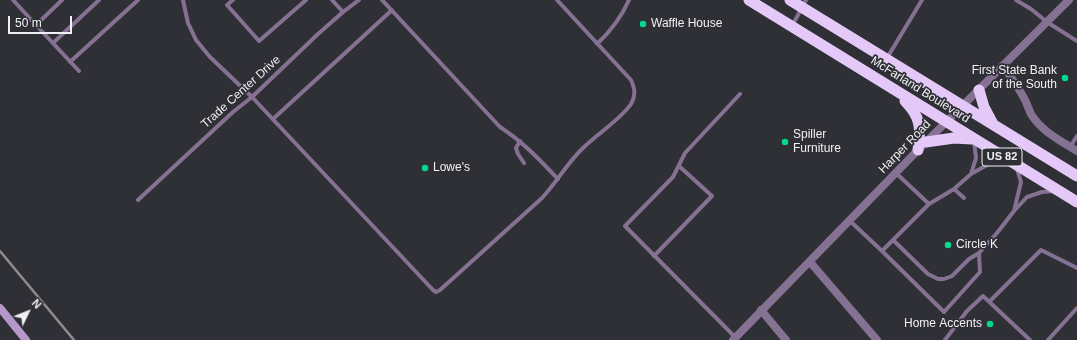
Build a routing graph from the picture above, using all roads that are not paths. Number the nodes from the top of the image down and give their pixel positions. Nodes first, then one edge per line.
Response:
1 (13, 0) edge
2 (62, 0) edge
3 (99, 0) edge
4 (138, 0) edge
5 (183, 0) edge
6 (233, 0) edge
7 (306, 0) edge
8 (332, 0) edge
9 (359, 0) edge
10 (382, 0) edge
11 (557, 0) edge
12 (629, 0) edge
13 (750, 0) edge
14 (790, 0) edge
15 (922, 0) edge
16 (1016, 0) edge
17 (1069, 0) edge
18 (804, 4) edge
19 (392, 10) junction
20 (343, 12) junction
21 (1047, 22) junction
22 (36, 25) junction
23 (791, 27) junction
24 (1077, 41) edge
25 (53, 44) junction
26 (597, 44) junction
27 (887, 59) junction
28 (70, 62) junction
29 (1003, 66) junction
30 (79, 71) dead end
31 (979, 90) junction
32 (897, 91) junction
33 (740, 94) dead end
34 (252, 97) junction
35 (963, 106) junction
36 (273, 120) junction
37 (946, 122) junction
38 (993, 125) junction
39 (1077, 136) edge
40 (973, 139) junction
41 (520, 141) junction
42 (926, 142) junction
43 (1074, 149) edge
44 (918, 150) junction
45 (1011, 162) junction
46 (524, 163) dead end
47 (679, 166) junction
48 (896, 173) junction
49 (971, 174) junction
50 (1077, 176) edge
51 (558, 179) junction
52 (545, 185) dead end
53 (954, 189) junction
54 (549, 190) junction
55 (1058, 191) junction
56 (964, 198) dead end
57 (138, 200) dead end
58 (1077, 202) edge
59 (929, 204) junction
60 (1014, 211) junction
61 (850, 221) junction
62 (993, 228) dead end
63 (997, 233) junction
64 (893, 240) junction
65 (882, 251) junction
66 (978, 253) junction
67 (654, 256) junction
68 (810, 262) junction
69 (1077, 268) edge
70 (990, 301) junction
71 (0, 308) edge
72 (1077, 308) edge
73 (761, 310) junction
74 (734, 339) edge
75 (26, 340) edge
76 (786, 340) edge
77 (877, 340) edge
78 (945, 340) edge
79 (1030, 340) edge
80 (1048, 340) edge

1 - 22 lane
2 - 22 lane
3 - 25 lane
4 - 28 lane
5 - 34 lane
6 - 7 lane
8 - 20 lane
9 - 20 lane, Trade Center Drive
10 - 19 lane
11 - 26 lane
12 - 26 lane
13 - 23 highway, McFarland Boulevard / US 82
14 - 18 highway, McFarland Boulevard / US 82
15 - 27 lane
16 - 21 lane
17 - 21 street, Harper Road
18 - 23 lane
18 - 27 highway, McFarland Boulevard / US 82
19 - 36 lane
19 - 41 lane
20 - 34 lane, Trade Center Drive
21 - 24 lane
21 - 29 street, Harper Road
22 - 25 lane
23 - 32 highway, McFarland Boulevard / US 82
25 - 28 lane
26 - 51 lane
27 - 35 highway, McFarland Boulevard / US 82
28 - 30 lane
29 - 31 street, Harper Road
29 - 43 street
31 - 35 street, Harper Road
31 - 38 highway
32 - 37 highway, McFarland Boulevard / US 82
32 - 44 highway
33 - 47 lane
34 - 36 lane
34 - 57 lane, Trade Center Drive
35 - 37 street, Harper Road
35 - 38 highway, McFarland Boulevard / US 82
36 - 54 lane
37 - 40 highway, McFarland Boulevard / US 82
37 - 42 street, Harper Road
38 - 50 highway, McFarland Boulevard / US 82
39 - 43 lane
40 - 42 highway
40 - 45 highway, McFarland Boulevard / US 82
40 - 49 lane
41 - 46 lane
41 - 51 lane
42 - 44 street, Harper Road
44 - 48 street, Harper Road
45 - 49 lane
45 - 55 highway, McFarland Boulevard / US 82
45 - 60 lane
47 - 67 lane
47 - 67 lane
48 - 59 lane
48 - 61 street, Harper Road
49 - 53 lane
51 - 54 lane
52 - 54 lane
53 - 56 lane
53 - 59 lane
55 - 58 highway, McFarland Boulevard / US 82
55 - 60 lane
59 - 64 lane
60 - 63 lane
61 - 65 lane
61 - 68 street, Harper Road
62 - 63 lane
63 - 66 lane
64 - 65 lane
64 - 66 lane
65 - 66 lane
67 - 74 lane
68 - 73 street, Harper Road
68 - 77 street
69 - 70 lane
70 - 78 lane
70 - 79 lane
71 - 75 main road
72 - 80 lane
73 - 74 street, Harper Road
73 - 76 street

